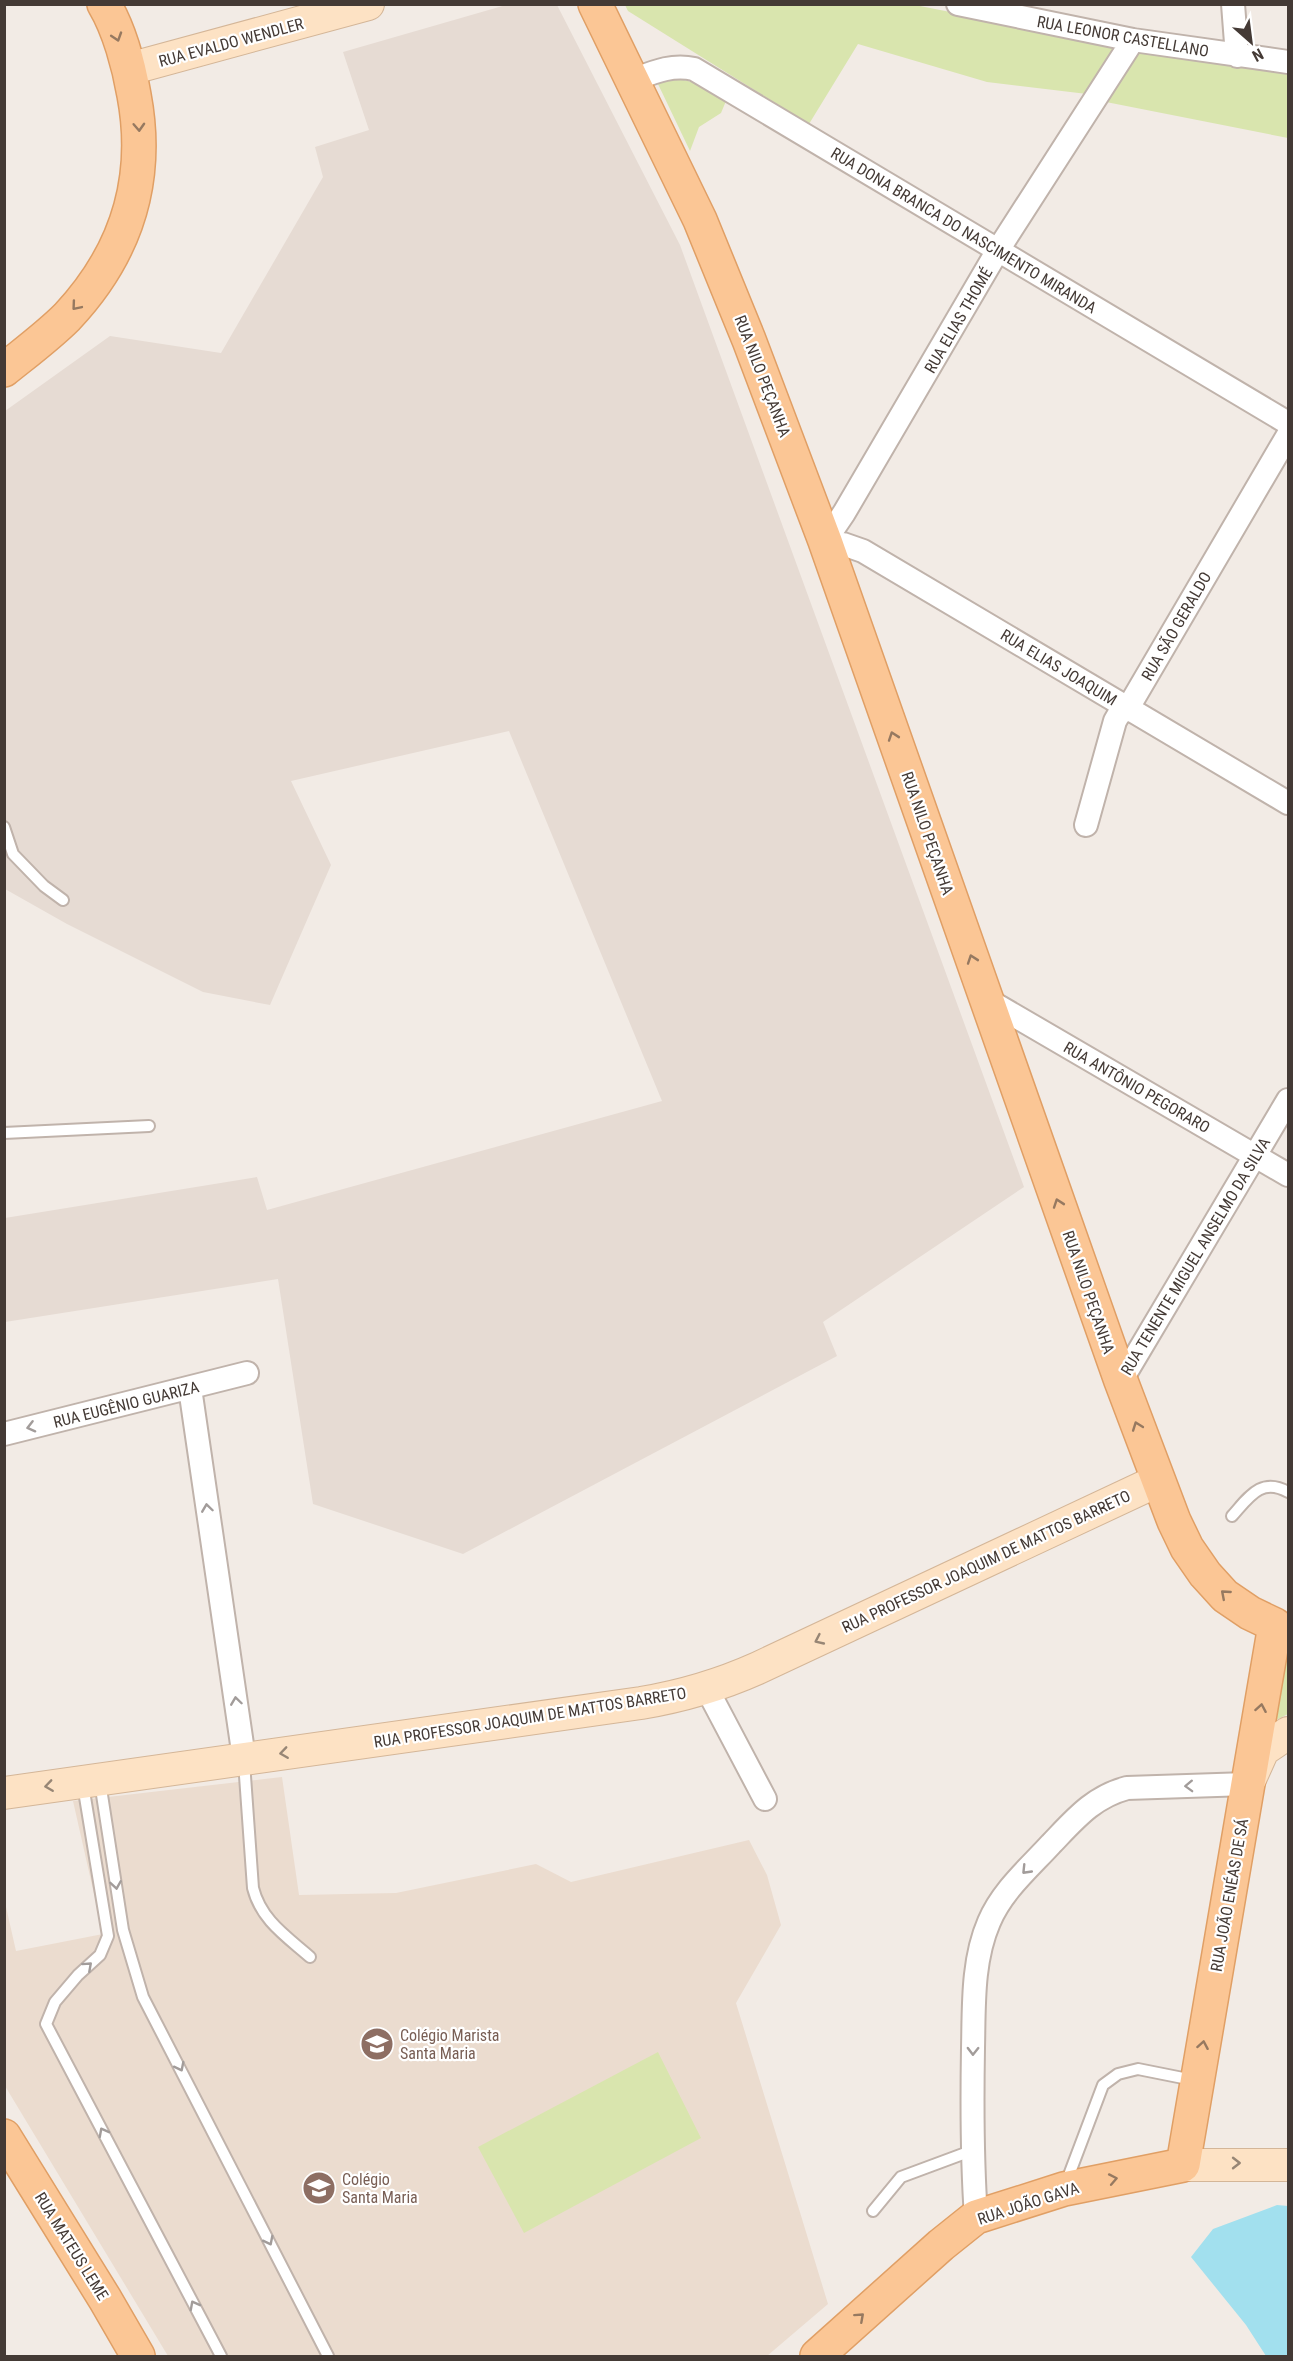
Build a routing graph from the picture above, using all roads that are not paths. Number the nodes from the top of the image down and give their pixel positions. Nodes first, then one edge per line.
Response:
1 (104, 4) edge
2 (368, 4) edge
3 (596, 4) edge
4 (958, 4) edge
5 (1233, 4) edge
6 (1133, 40) junction
7 (1237, 56) junction
8 (1288, 62) edge
9 (129, 69) junction
10 (633, 80) junction
11 (998, 250) junction
12 (4, 370) edge
13 (1288, 423) edge
14 (1288, 435) edge
15 (825, 541) junction
16 (1128, 708) junction
17 (1288, 803) edge
18 (1086, 825) dead end
19 (4, 827) edge
20 (63, 900) dead end
21 (986, 999) junction
22 (1288, 1100) edge
23 (149, 1126) dead end
24 (4, 1133) edge
25 (1255, 1155) junction
26 (1288, 1175) edge
27 (247, 1373) dead end
28 (1121, 1381) junction
29 (190, 1388) junction
30 (4, 1434) edge
31 (1157, 1481) junction
32 (1288, 1492) edge
33 (1232, 1516) dead end
34 (1282, 1627) edge
35 (707, 1689) junction
36 (1288, 1733) edge
37 (244, 1758) junction
38 (91, 1780) junction
39 (1248, 1784) junction
40 (4, 1793) edge
41 (765, 1799) dead end
42 (310, 1957) dead end
43 (1197, 2081) junction
44 (4, 2136) edge
45 (972, 2151) junction
46 (1183, 2165) junction
47 (1288, 2165) edge
48 (1064, 2189) junction
49 (873, 2211) dead end
50 (976, 2217) junction
51 (105, 2299) junction
52 (123, 2356) edge
53 (138, 2356) edge
54 (154, 2356) edge
55 (221, 2356) edge
56 (328, 2356) edge
57 (817, 2356) edge

1 -> 9 main road
2 - 9 main road, RUA EVALDO WENDLER
3 - 10 main road, RUA NILO PEÇANHA
4 - 6 street, RUA LEONOR CASTELLANO
5 - 7 street
6 - 7 street, RUA LEONOR CASTELLANO
6 - 11 street, RUA ELIAS THOMÉ
7 - 8 street, RUA LEONOR CASTELLANO
9 -> 12 main road
10 - 11 street, RUA DONA BRANCA DO NASCIMENTO MIRANDA
10 - 15 main road, RUA NILO PEÇANHA
11 - 13 street, RUA DONA BRANCA DO NASCIMENTO MIRANDA
11 - 15 street, RUA ELIAS THOMÉ
14 - 16 street, RUA SÃO GERALDO
15 - 16 street, RUA ELIAS JOAQUIM
21 -> 15 main road, RUA NILO PEÇANHA
16 - 17 street, RUA ELIAS JOAQUIM
16 - 18 street, RUA SÃO GERALDO
19 - 20 lane
21 - 25 street, RUA ANTÔNIO PEGORARO
28 -> 21 main road, RUA NILO PEÇANHA
22 - 25 street, RUA TENENTE MIGUEL ANSELMO DA SILVA
23 - 24 lane
25 - 26 street, RUA ANTÔNIO PEGORARO
25 - 28 street, RUA TENENTE MIGUEL ANSELMO DA SILVA
27 - 29 street, RUA EUGÊNIO GUARIZA
31 -> 28 main road, RUA NILO PEÇANHA
29 -> 30 street, RUA EUGÊNIO GUARIZA
37 -> 29 street
34 -> 31 main road, RUA NILO PEÇANHA
31 -> 35 main road, RUA PROFESSOR JOAQUIM DE MATTOS BARRETO
32 - 33 lane
39 -> 34 main road, RUA JOÃO ENÉAS DE SÁ
35 -> 37 main road, RUA PROFESSOR JOAQUIM DE MATTOS BARRETO
35 - 41 street
36 - 39 main road
37 - 38 main road, RUA PROFESSOR JOAQUIM DE MATTOS BARRETO
37 - 42 lane
38 -> 40 main road, RUA PROFESSOR JOAQUIM DE MATTOS BARRETO
55 -> 38 lane
38 -> 56 lane
43 -> 39 main road, RUA JOÃO ENÉAS DE SÁ
39 -> 45 street
43 - 46 main road, RUA JOÃO ENÉAS DE SÁ
43 - 48 lane
44 - 51 main road, RUA MATEUS LEME
45 - 49 lane
45 - 50 street
46 -> 47 main road, RUA JOÃO GAVA
48 -> 46 main road, RUA JOÃO GAVA
48 - 50 main road, RUA JOÃO GAVA
57 -> 50 main road, RUA JOÃO GAVA
51 - 52 main road
51 - 53 main road, RUA MATEUS LEME
51 - 54 main road

